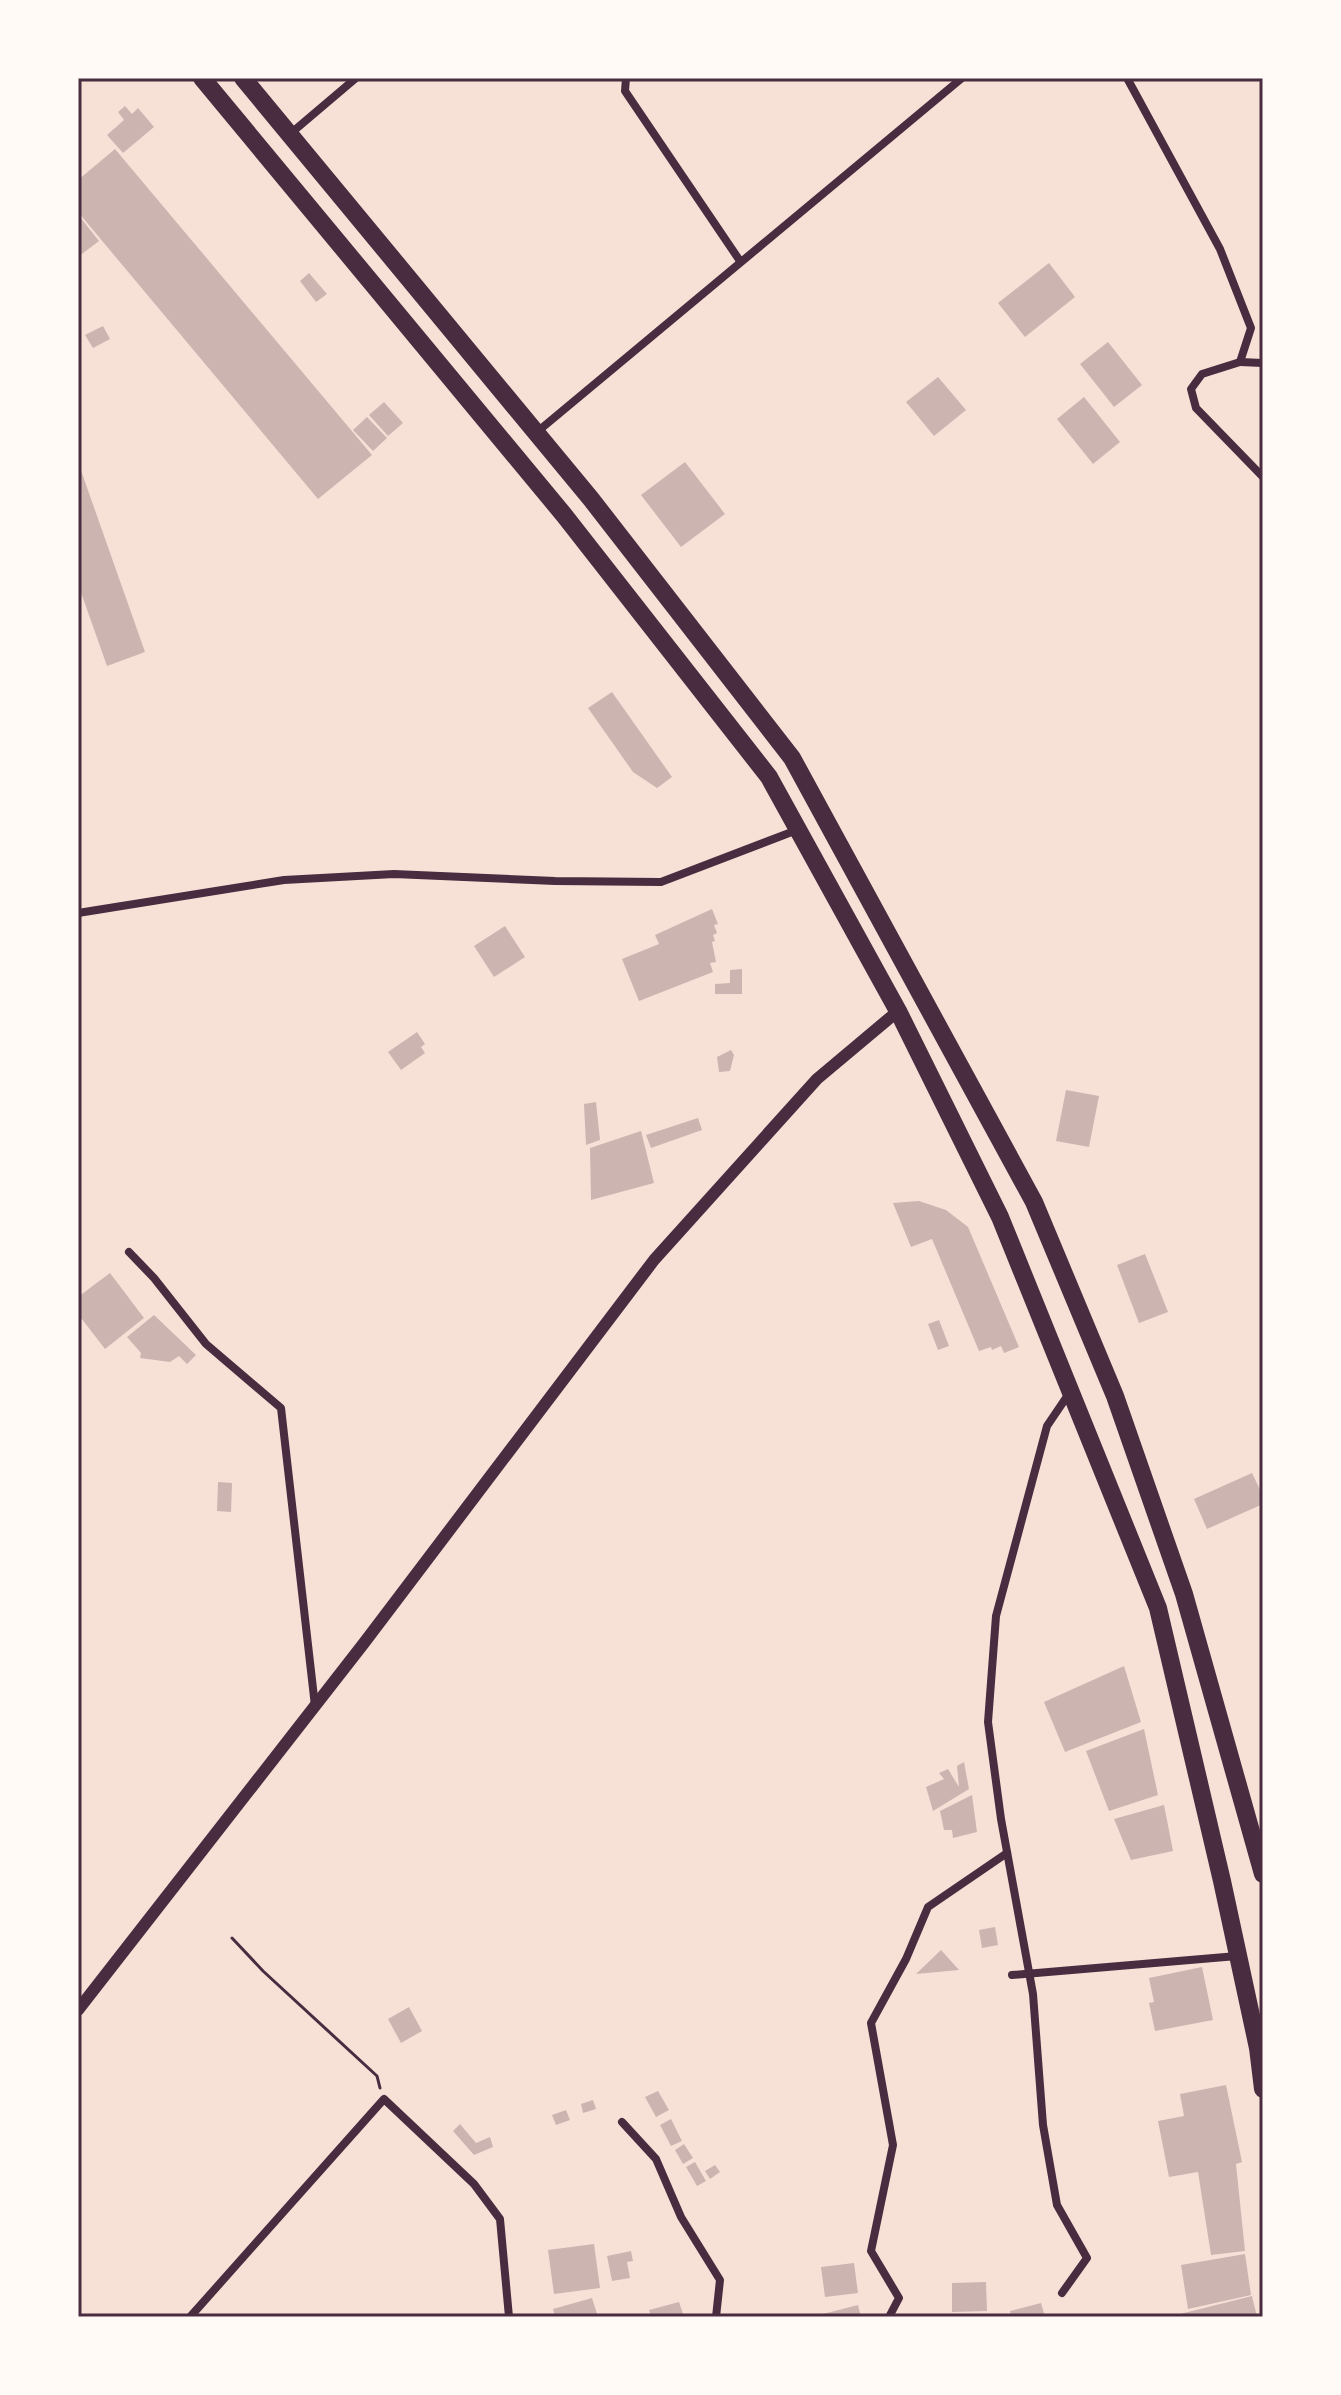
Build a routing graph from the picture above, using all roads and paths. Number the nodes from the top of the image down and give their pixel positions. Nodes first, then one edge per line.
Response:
1 (202, 78) edge
2 (243, 78) edge
3 (356, 78) edge
4 (626, 78) edge
5 (962, 78) edge
6 (1127, 78) edge
7 (290, 135) junction
8 (740, 261) junction
9 (1240, 362) junction
10 (1263, 363) edge
11 (536, 432) junction
12 (1263, 477) edge
13 (798, 829) junction
14 (78, 913) edge
15 (898, 1011) junction
16 (129, 1252) dead end
17 (1070, 1392) junction
18 (315, 1707) junction
19 (1007, 1853) junction
20 (1263, 1874) edge
21 (232, 1938) dead end
22 (1238, 1956) junction
23 (1029, 1973) junction
24 (1012, 1975) dead end
25 (78, 2010) edge
26 (1263, 2089) edge
27 (384, 2099) junction
28 (622, 2122) dead end
29 (1062, 2293) dead end
30 (190, 2317) edge
31 (509, 2317) edge
32 (716, 2317) edge
33 (889, 2317) edge

1 - 13 highway
2 - 7 highway
3 - 7 street
4 - 8 street
5 - 8 street
6 - 9 street
7 - 11 highway
8 - 11 street
9 - 10 street
9 - 12 street
11 - 20 highway
13 - 14 street
13 - 15 highway
15 - 17 highway
15 - 18 street
16 - 18 street
17 - 19 street
17 - 22 highway
18 - 25 street
19 - 23 street
19 - 33 street
21 - 27 path
22 - 23 street
22 - 26 highway
23 - 24 street
23 - 29 street
27 - 30 street
27 - 31 street
28 - 32 street

